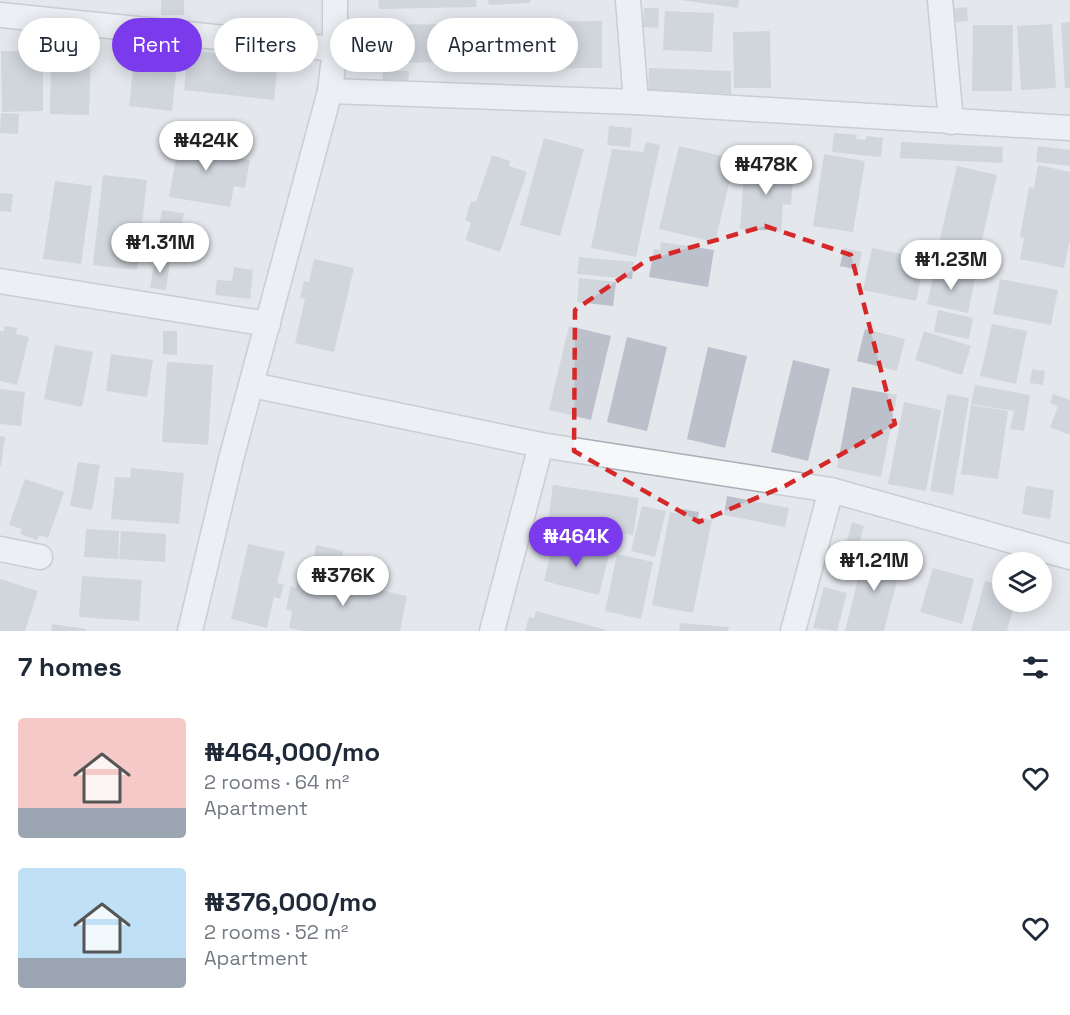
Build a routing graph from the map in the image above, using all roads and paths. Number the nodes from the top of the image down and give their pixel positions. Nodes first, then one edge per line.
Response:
1 (335, 0) edge
2 (628, 0) edge
3 (940, 0) edge
4 (0, 15) edge
5 (335, 18) edge
6 (330, 49) edge
7 (332, 72) edge
8 (330, 91) junction
9 (636, 102) junction
10 (951, 122) junction
11 (1070, 128) edge
12 (0, 282) edge
13 (268, 324) junction
14 (252, 385) junction
15 (541, 445) junction
16 (831, 490) junction
17 (0, 549) edge
18 (40, 557) dead end
19 (1070, 557) edge
20 (190, 631) edge
21 (492, 631) edge
22 (793, 631) edge

1 - 5 street
2 - 9 street
3 - 10 street
4 - 6 street
7 - 8 street
8 - 9 street
8 - 13 street
9 - 10 street
10 - 11 street
12 - 13 street
13 - 14 street
14 - 15 street
14 - 20 street
15 - 16 street
15 - 21 street
16 - 19 street
16 - 22 street
17 - 18 street

